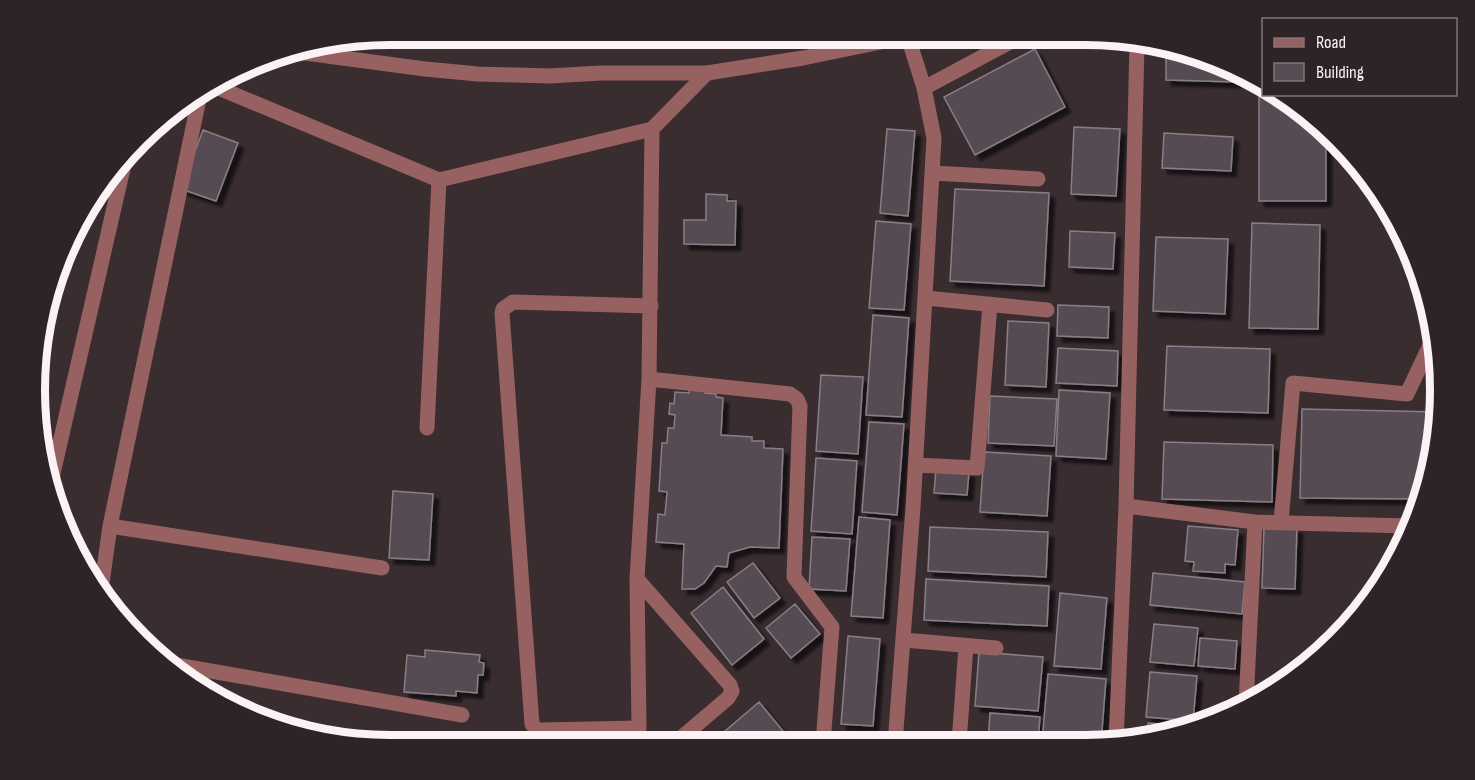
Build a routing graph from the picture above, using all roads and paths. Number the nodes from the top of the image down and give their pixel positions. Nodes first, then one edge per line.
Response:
1 (867, 45) edge
2 (913, 45) edge
3 (1004, 45) edge
4 (1137, 49) edge
5 (314, 54) edge
6 (707, 73) junction
7 (924, 88) junction
8 (220, 89) edge
9 (198, 103) edge
10 (652, 129) junction
11 (122, 173) edge
12 (933, 173) junction
13 (1038, 179) dead end
14 (439, 180) junction
15 (926, 298) junction
16 (990, 304) junction
17 (651, 306) junction
18 (1047, 310) dead end
19 (1427, 350) edge
20 (649, 379) junction
21 (427, 428) dead end
22 (915, 465) junction
23 (54, 467) edge
24 (1126, 506) junction
25 (1255, 522) junction
26 (1281, 522) junction
27 (110, 526) junction
28 (1402, 526) edge
29 (382, 568) dead end
30 (637, 579) junction
31 (103, 582) edge
32 (904, 640) junction
33 (966, 646) junction
34 (996, 648) dead end
35 (183, 666) edge
36 (1246, 695) edge
37 (462, 715) dead end
38 (639, 728) junction
39 (1116, 733) edge
40 (639, 735) edge
41 (685, 735) edge
42 (825, 735) edge
43 (896, 735) edge
44 (960, 735) edge

1 - 6 street
2 - 7 street
3 - 7 street
4 - 24 street
5 - 6 street
6 - 10 street
7 - 12 street
8 - 14 street
9 - 27 street
10 - 14 street
10 - 17 street
11 - 23 street
12 - 13 street
12 - 15 street
14 - 21 street
15 - 16 street
15 - 22 street
16 - 18 street
16 - 22 street
17 - 20 street
17 - 38 street
19 - 26 street
20 - 30 street
20 - 42 street
22 - 32 street
24 - 25 street
24 - 39 street
25 - 26 street
25 - 36 street
26 - 28 street
27 - 29 street
27 - 31 street
30 - 38 street
30 - 41 street
32 - 33 street
32 - 43 street
33 - 34 street
33 - 44 street
35 - 37 street
38 - 40 street

